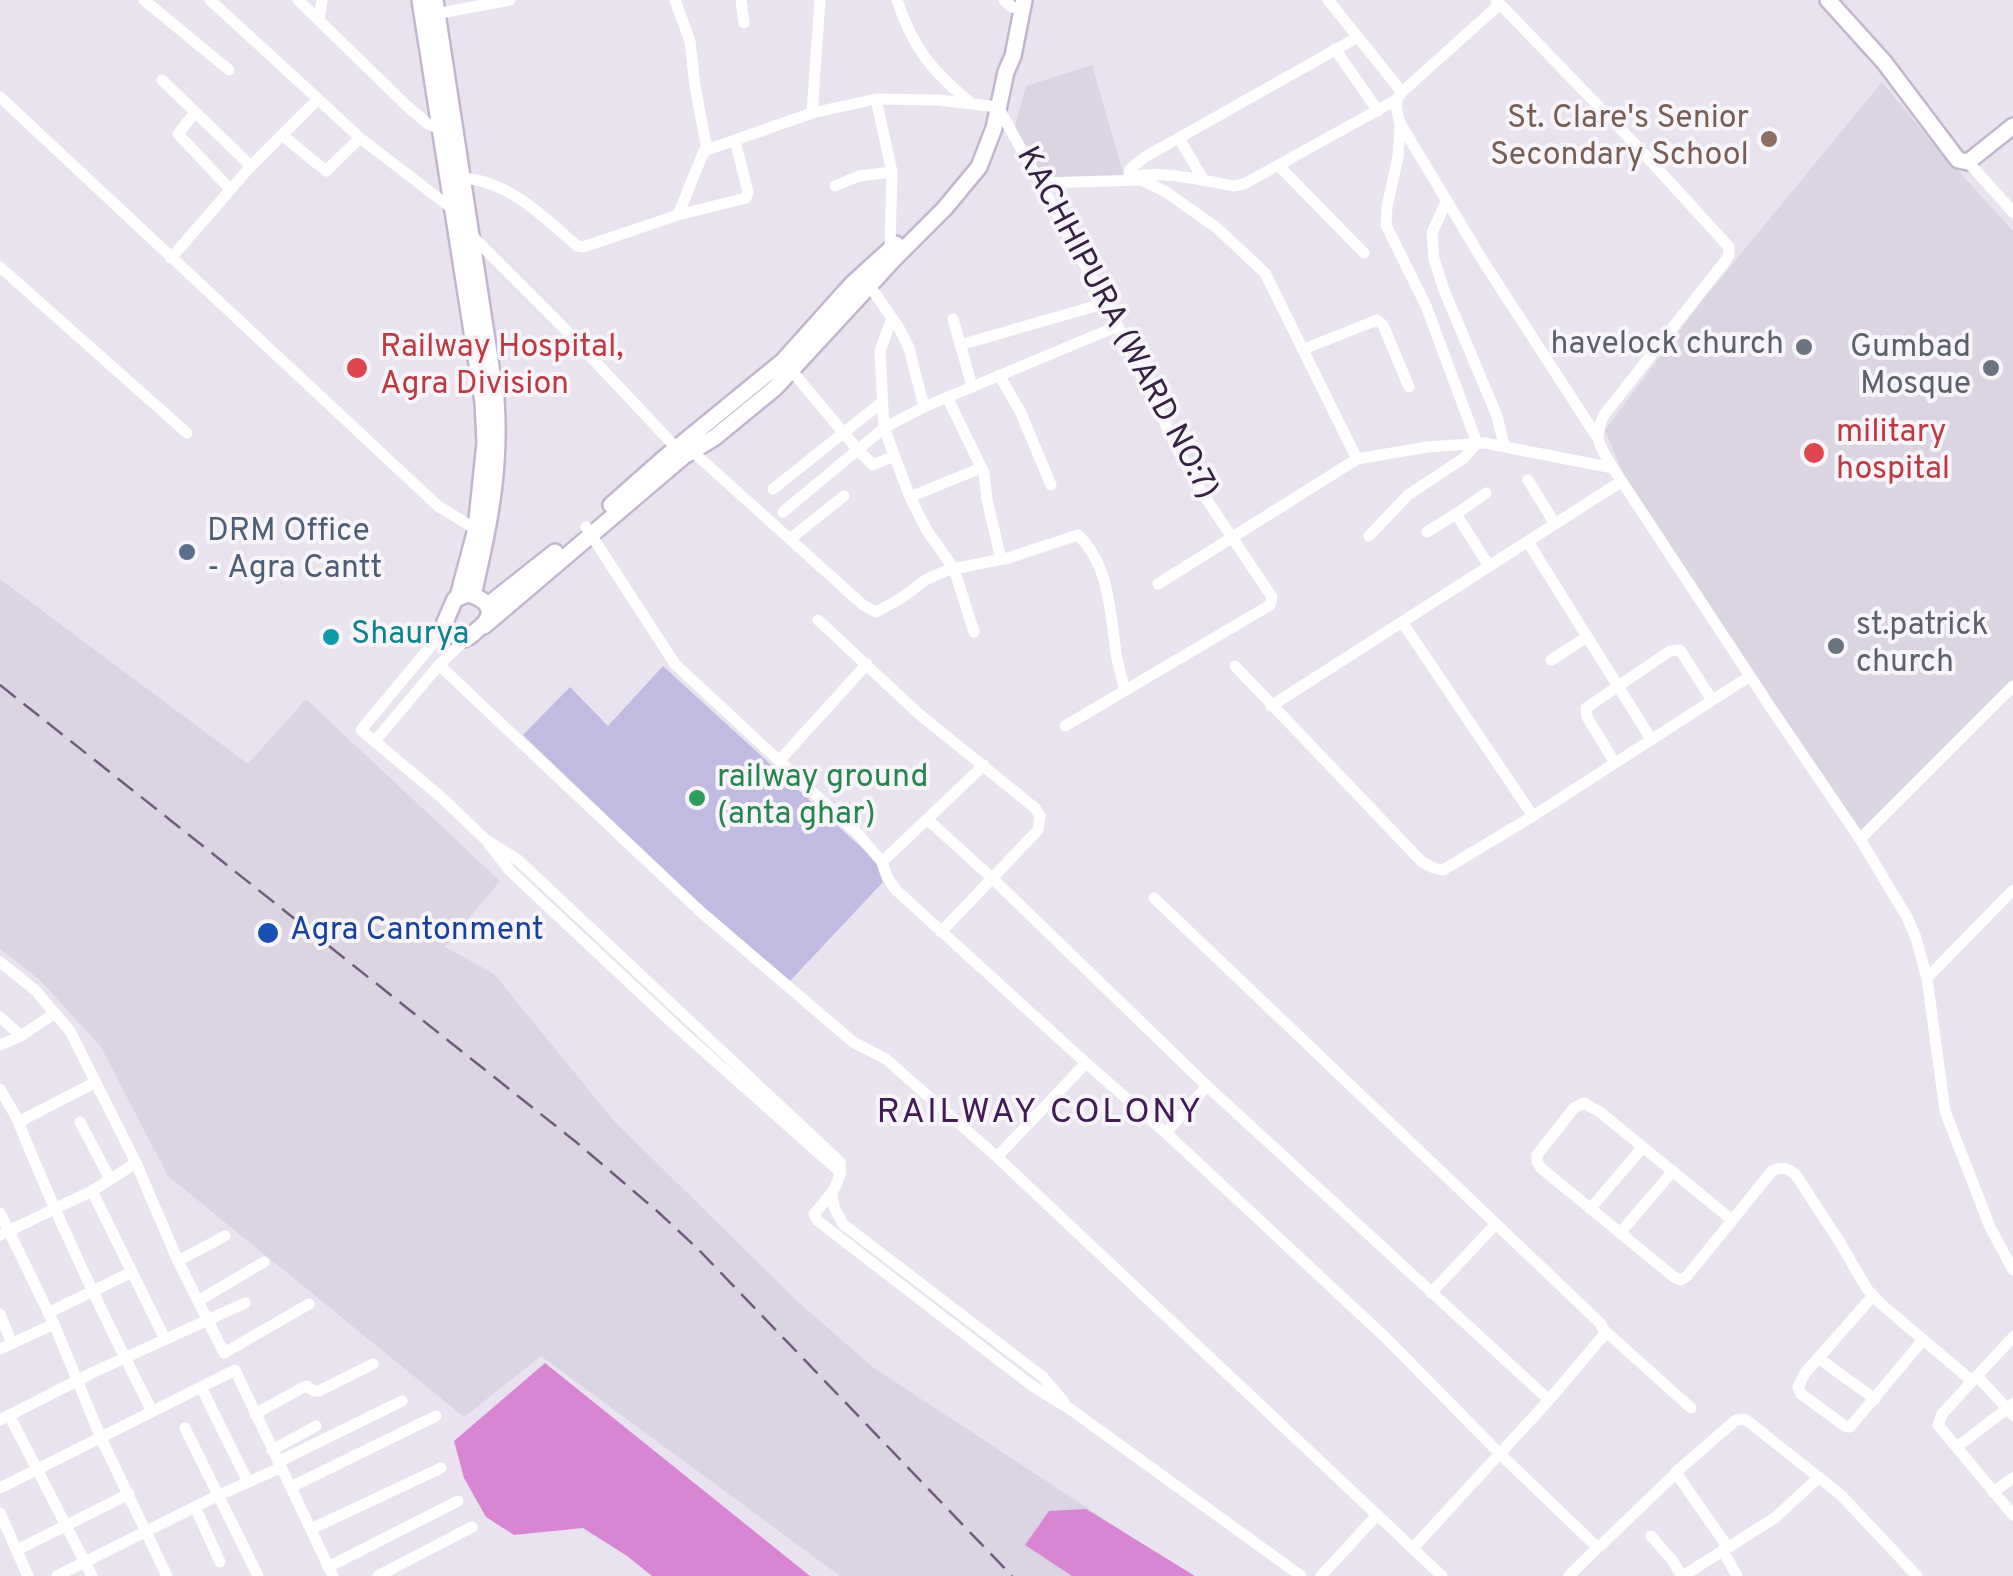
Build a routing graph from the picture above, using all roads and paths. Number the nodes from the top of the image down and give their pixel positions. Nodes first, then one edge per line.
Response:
1 (144, 0) edge
2 (210, 0) edge
3 (298, 0) edge
4 (322, 0) edge
5 (510, 0) edge
6 (676, 0) edge
7 (740, 0) edge
8 (820, 0) edge
9 (897, 0) edge
10 (1328, 0) edge
11 (1828, 0) edge
12 (1498, 2) edge
13 (1015, 3) edge
14 (429, 7) edge
15 (319, 18) junction
16 (744, 22) dead end
17 (1358, 37) junction
18 (1335, 49) junction
19 (230, 70) dead end
20 (162, 80) dead end
21 (1399, 96) junction
22 (0, 97) edge
23 (318, 99) junction
24 (876, 99) junction
25 (973, 104) junction
26 (998, 108) junction
27 (1378, 110) junction
28 (195, 112) junction
29 (812, 113) junction
30 (1400, 123) junction
31 (448, 126) junction
32 (2013, 126) edge
33 (282, 136) junction
34 (360, 138) junction
35 (1179, 138) junction
36 (735, 141) junction
37 (707, 150) junction
38 (1968, 162) junction
39 (251, 166) junction
40 (1278, 166) junction
41 (892, 172) junction
42 (462, 178) junction
43 (1130, 180) junction
44 (1204, 182) junction
45 (1040, 183) junction
46 (835, 186) dead end
47 (230, 189) junction
48 (1446, 202) junction
49 (2013, 212) edge
50 (678, 215) junction
51 (459, 217) junction
52 (470, 234) junction
53 (892, 253) junction
54 (1364, 253) dead end
55 (172, 258) junction
56 (0, 267) edge
57 (870, 285) junction
58 (1106, 303) junction
59 (892, 318) junction
60 (953, 319) dead end
61 (1118, 326) junction
62 (960, 345) junction
63 (1304, 349) junction
64 (787, 365) junction
65 (999, 375) junction
66 (972, 386) junction
67 (1409, 387) dead end
68 (947, 397) junction
69 (881, 403) junction
70 (924, 407) junction
71 (884, 428) junction
72 (843, 432) junction
73 (188, 433) dead end
74 (1597, 437) junction
75 (1477, 442) junction
76 (1504, 445) junction
77 (858, 450) junction
78 (684, 452) junction
79 (894, 456) junction
80 (1357, 459) junction
81 (981, 468) junction
82 (1613, 468) junction
83 (1528, 480) dead end
84 (1622, 481) junction
85 (1051, 485) dead end
86 (773, 489) dead end
87 (1486, 494) dead end
88 (844, 496) dead end
89 (910, 497) junction
90 (783, 512) dead end
91 (1459, 512) junction
92 (1555, 524) junction
93 (588, 531) junction
94 (481, 532) junction
95 (1427, 532) dead end
96 (1369, 536) dead end
97 (790, 538) junction
98 (1234, 538) junction
99 (1528, 542) junction
100 (1000, 559) junction
101 (1490, 566) junction
102 (954, 568) junction
103 (1158, 584) dead end
104 (466, 596) junction
105 (488, 605) junction
106 (818, 620) dead end
107 (445, 622) junction
108 (1402, 622) junction
109 (484, 626) junction
110 (974, 632) dead end
111 (1587, 637) junction
112 (467, 638) junction
113 (1551, 660) dead end
114 (867, 664) junction
115 (439, 666) junction
116 (1235, 666) dead end
117 (1750, 676) junction
118 (1618, 686) junction
119 (2013, 686) edge
120 (1125, 691) junction
121 (1712, 700) junction
122 (1271, 706) junction
123 (1065, 726) dead end
124 (1651, 740) junction
125 (376, 742) junction
126 (780, 761) junction
127 (1615, 763) junction
128 (984, 765) junction
129 (1533, 816) junction
130 (928, 820) junction
131 (1860, 839) junction
132 (882, 862) junction
133 (994, 879) junction
134 (2013, 890) edge
135 (1154, 898) dead end
136 (941, 932) junction
137 (0, 962) edge
138 (1927, 978) junction
139 (55, 1013) junction
140 (0, 1017) edge
141 (21, 1036) junction
142 (0, 1045) edge
143 (1086, 1063) junction
144 (94, 1083) junction
145 (1207, 1086) junction
146 (0, 1089) edge
147 (20, 1122) junction
148 (80, 1122) dead end
149 (1166, 1133) junction
150 (1643, 1147) junction
151 (997, 1157) junction
152 (136, 1164) junction
153 (1672, 1171) junction
154 (110, 1179) junction
155 (92, 1191) junction
156 (832, 1194) junction
157 (55, 1209) junction
158 (1590, 1209) junction
159 (0, 1213) edge
160 (1732, 1220) junction
161 (1496, 1224) junction
162 (1620, 1232) junction
163 (4, 1233) edge
164 (224, 1236) dead end
165 (178, 1262) junction
166 (264, 1262) dead end
167 (2013, 1270) edge
168 (132, 1272) junction
169 (914, 1288) junction
170 (94, 1291) junction
171 (1431, 1293) junction
172 (1873, 1296) junction
173 (198, 1301) junction
174 (245, 1304) dead end
175 (308, 1304) dead end
176 (0, 1314) edge
177 (51, 1318) junction
178 (208, 1320) junction
179 (1604, 1330) junction
180 (2013, 1337) edge
181 (164, 1340) junction
182 (1923, 1340) junction
183 (6, 1346) edge
184 (224, 1353) junction
185 (125, 1358) junction
186 (1818, 1358) junction
187 (374, 1364) dead end
188 (234, 1370) junction
189 (1974, 1379) junction
190 (78, 1380) junction
191 (201, 1387) junction
192 (1875, 1399) junction
193 (1549, 1400) junction
194 (402, 1401) dead end
195 (1691, 1408) dead end
196 (2011, 1409) edge
197 (152, 1411) junction
198 (256, 1414) junction
199 (436, 1416) dead end
200 (5, 1418) edge
201 (316, 1426) dead end
202 (185, 1428) dead end
203 (101, 1438) junction
204 (1957, 1447) junction
205 (1500, 1453) junction
206 (277, 1460) junction
207 (442, 1468) dead end
208 (37, 1470) junction
209 (1675, 1473) junction
210 (1819, 1477) junction
211 (2013, 1478) edge
212 (248, 1482) junction
213 (0, 1488) edge
214 (291, 1488) junction
215 (1994, 1492) junction
216 (128, 1494) junction
217 (219, 1495) junction
218 (458, 1501) dead end
219 (195, 1506) junction
220 (0, 1513) edge
221 (1378, 1515) junction
222 (2013, 1515) edge
223 (66, 1525) junction
224 (472, 1527) dead end
225 (146, 1530) junction
226 (310, 1530) junction
227 (1651, 1536) dead end
228 (1598, 1547) junction
229 (1412, 1548) junction
230 (17, 1550) junction
231 (1722, 1550) junction
232 (85, 1562) junction
233 (220, 1562) dead end
234 (330, 1571) edge
235 (1435, 1574) edge
236 (28, 1576) edge
237 (58, 1576) edge
238 (92, 1576) edge
239 (167, 1576) edge
240 (258, 1576) edge
241 (378, 1576) edge
242 (1301, 1576) edge
243 (1321, 1576) edge
244 (1569, 1576) edge
245 (1683, 1576) edge
246 (1737, 1576) edge
247 (1917, 1576) edge

1 - 19 street
2 - 23 street
3 - 15 street
4 - 15 street
5 - 14 street
6 - 37 street
7 - 16 street
8 - 29 street
9 - 25 street
10 - 17 street
11 - 38 street
12 - 21 street
12 - 74 street
13 - 26 street
14 - 31 street
15 - 31 street
17 - 18 street
17 - 21 street
18 - 27 street
18 - 35 street
20 - 28 street
21 - 27 street
21 - 30 street
22 - 55 street
23 - 33 street
23 - 34 street
24 - 25 street
24 - 29 street
24 - 41 street
25 - 26 street
26 - 45 street, KACHHIPURA (WARD NO:7)
26 - 53 street
27 - 40 street
28 - 39 street
28 - 47 street
29 - 36 street
30 - 48 street
30 - 75 street
31 - 42 street
31 - 51 street
32 - 38 street
33 - 34 street
33 - 39 street
34 - 51 street
35 - 43 street
35 - 44 street
36 - 37 street
36 - 50 street
37 - 50 street
38 - 49 street
39 - 47 street
40 - 44 street
40 - 54 street
41 - 46 street
41 - 53 street
42 - 50 street
42 - 51 street
43 - 44 street
43 - 45 street
43 - 63 street
45 - 58 street, KACHHIPURA (WARD NO:7)
47 - 55 street
48 - 74 street
48 - 76 street
51 - 52 street
51 - 94 street
52 - 78 street
52 - 94 street
53 - 57 street
53 - 64 street
55 - 94 street
56 - 73 street
57 - 59 street
57 - 64 street
58 - 61 street, KACHHIPURA (WARD NO:7)
58 - 62 street
59 - 69 street
59 - 70 street
60 - 62 street
61 - 65 street
61 - 98 street, KACHHIPURA (WARD NO:7)
62 - 66 street
63 - 67 street
63 - 80 street
64 - 72 street
64 - 78 street
65 - 66 street
65 - 85 street
66 - 68 street
68 - 70 street
68 - 81 street
69 - 71 street
69 - 72 street
70 - 71 street
71 - 77 street
71 - 79 street
72 - 77 street
72 - 86 street
74 - 82 street
75 - 76 street
75 - 80 street
75 - 96 street
76 - 82 street
77 - 79 street
77 - 90 street
78 - 93 street
78 - 97 street
79 - 89 street
80 - 98 street
81 - 89 street
81 - 100 street
82 - 84 street
83 - 92 street
84 - 92 street
84 - 117 street
87 - 91 street
88 - 97 street
89 - 102 street
91 - 95 street
91 - 101 street
92 - 99 street
93 - 105 street
93 - 109 street
93 - 126 street
94 - 104 street
97 - 102 street
98 - 103 street
98 - 120 street, KACHHIPURA (WARD NO:7)
99 - 101 street
99 - 111 street
100 - 102 street
100 - 120 street
101 - 108 street
102 - 110 street
104 - 105 street
104 - 107 street
105 - 109 street
106 - 114 street
107 - 112 street
107 - 125 street
108 - 122 street
108 - 129 street
109 - 112 street
111 - 113 street
111 - 118 street
112 - 115 street
114 - 126 street
114 - 128 street
115 - 125 street
115 - 151 street
116 - 122 street
117 - 121 street
117 - 131 street
118 - 121 street
118 - 124 street
118 - 127 street
119 - 131 street
120 - 123 street
121 - 124 street
122 - 129 street
124 - 127 street
125 - 156 street
126 - 132 street
127 - 129 street
128 - 130 street
128 - 133 street
130 - 132 street
130 - 133 street
131 - 138 street
132 - 136 street
133 - 136 street
133 - 145 street
134 - 138 street
135 - 161 street
136 - 143 street
137 - 139 street
138 - 167 street
139 - 141 street
139 - 144 street
140 - 141 street
141 - 142 street
143 - 149 street
143 - 151 street
144 - 147 street
144 - 152 street
145 - 149 street
145 - 171 street
146 - 147 street
147 - 157 street
148 - 154 street
149 - 205 street
150 - 153 street
150 - 158 street
150 - 158 street
151 - 221 street
152 - 154 street
152 - 165 street
153 - 160 street
153 - 162 street
154 - 155 street
155 - 157 street
155 - 168 street
156 - 169 street
156 - 169 street
157 - 163 street
157 - 170 street
158 - 162 street
159 - 163 street
160 - 162 street
160 - 172 street
161 - 171 street
161 - 179 street
163 - 177 street
164 - 165 street
165 - 173 street
166 - 173 street
168 - 170 street
168 - 181 street
169 - 242 street
170 - 177 street
170 - 185 street
171 - 193 street
172 - 182 street
172 - 186 street
173 - 178 street
174 - 178 street
175 - 184 street
176 - 183 street
177 - 183 street
177 - 190 street
178 - 181 street
178 - 184 street
179 - 193 street
179 - 195 street
180 - 189 street
181 - 185 street
182 - 189 street
182 - 192 street
184 - 188 street
185 - 190 street
185 - 197 street
186 - 192 street
186 - 192 street
187 - 198 street
188 - 191 street
188 - 198 street
189 - 196 street
189 - 204 street
190 - 200 street
190 - 203 street
191 - 197 street
191 - 212 street
193 - 205 street
194 - 206 street
196 - 204 street
197 - 203 street
198 - 206 street
199 - 214 street
200 - 208 street
201 - 206 street
202 - 217 street
203 - 208 street
203 - 216 street
204 - 215 street
205 - 228 street
205 - 229 street
206 - 212 street
206 - 214 street
207 - 226 street
208 - 213 street
208 - 223 street
209 - 210 street
209 - 228 street
209 - 231 street
210 - 231 street
210 - 247 street
211 - 215 street
212 - 217 street
214 - 226 street
215 - 222 street
216 - 223 street
216 - 225 street
217 - 219 street
217 - 240 street
218 - 234 street
219 - 225 street
219 - 233 street
220 - 230 street
221 - 229 street
221 - 243 street
223 - 230 street
223 - 232 street
224 - 241 street
225 - 232 street
225 - 239 street
226 - 234 street
227 - 245 street
228 - 244 street
229 - 235 street
230 - 236 street
231 - 245 street
231 - 246 street
232 - 237 street
232 - 238 street

